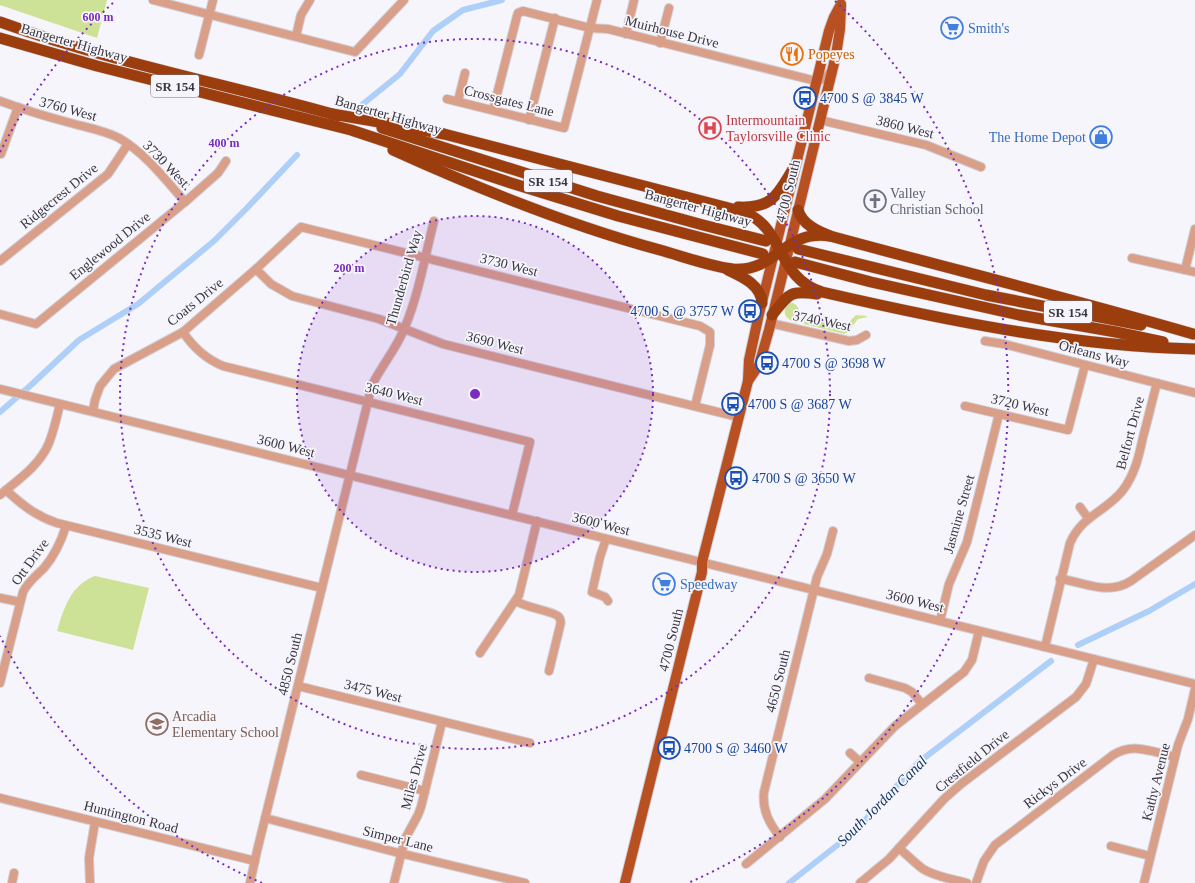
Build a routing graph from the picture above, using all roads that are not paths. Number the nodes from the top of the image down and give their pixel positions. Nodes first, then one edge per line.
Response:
1 (153, 0) edge
2 (213, 0) edge
3 (310, 0) edge
4 (404, 0) edge
5 (597, 0) edge
6 (634, 0) edge
7 (841, 2) edge
8 (669, 8) dead end
9 (209, 14) junction
10 (555, 18) junction
11 (0, 22) edge
12 (590, 28) junction
13 (626, 34) junction
14 (296, 36) junction
15 (0, 38) edge
16 (660, 43) junction
17 (199, 55) dead end
18 (834, 66) junction
19 (465, 73) dead end
20 (816, 81) junction
21 (447, 99) dead end
22 (0, 101) edge
23 (458, 102) junction
24 (824, 104) junction
25 (18, 107) junction
26 (493, 110) junction
27 (332, 114) junction
28 (529, 120) junction
29 (820, 120) junction
30 (350, 130) junction
31 (128, 144) junction
32 (1, 154) edge
33 (226, 161) dead end
34 (795, 166) junction
35 (982, 166) dead end
36 (184, 202) junction
37 (725, 206) junction
38 (798, 210) junction
39 (434, 221) dead end
40 (301, 227) joint
41 (1195, 229) edge
42 (830, 236) junction
43 (794, 246) junction
44 (781, 252) junction
45 (768, 256) junction
46 (425, 257) junction
47 (1132, 258) dead end
48 (0, 261) edge
49 (720, 267) junction
50 (256, 269) junction
51 (1185, 270) junction
52 (1195, 272) edge
53 (837, 295) junction
54 (762, 303) junction
55 (0, 314) edge
56 (771, 319) junction
57 (405, 329) junction
58 (183, 332) junction
59 (1194, 334) edge
60 (866, 335) dead end
61 (985, 341) dead end
62 (1195, 349) edge
63 (1085, 365) junction
64 (748, 381) junction
65 (1157, 383) junction
66 (0, 389) edge
67 (1195, 393) edge
68 (368, 401) junction
69 (60, 404) junction
70 (695, 406) junction
71 (965, 406) dead end
72 (92, 411) junction
73 (999, 414) junction
74 (738, 417) junction
75 (350, 475) junction
76 (3, 493) edge
77 (1080, 507) dead end
78 (512, 515) junction
79 (1088, 518) junction
80 (537, 522) junction
81 (66, 526) junction
82 (833, 530) dead end
83 (1195, 535) edge
84 (606, 539) junction
85 (702, 562) junction
86 (1060, 579) junction
87 (322, 588) junction
88 (814, 590) junction
89 (0, 598) edge
90 (516, 601) junction
91 (608, 601) dead end
92 (20, 602) junction
93 (940, 621) junction
94 (980, 630) junction
95 (1045, 647) junction
96 (480, 653) dead end
97 (1094, 659) junction
98 (549, 671) dead end
99 (869, 678) dead end
100 (0, 684) edge
101 (1195, 684) edge
102 (298, 686) junction
103 (1195, 689) edge
104 (922, 704) junction
105 (442, 722) junction
106 (530, 743) dead end
107 (850, 753) dead end
108 (1175, 757) junction
109 (860, 762) junction
110 (361, 775) dead end
111 (425, 791) junction
112 (0, 798) edge
113 (265, 818) junction
114 (95, 822) junction
115 (780, 837) junction
116 (1111, 846) dead end
117 (899, 848) junction
118 (402, 853) junction
119 (1150, 856) junction
120 (255, 862) junction
121 (746, 864) dead end
122 (14, 873) dead end
123 (12, 883) edge
124 (90, 883) edge
125 (250, 883) edge
126 (394, 883) edge
127 (525, 883) edge
128 (625, 883) edge
129 (860, 883) edge
130 (967, 883) edge
131 (976, 883) edge
132 (1144, 883) edge

1 - 9 street
2 - 9 street
3 - 14 street
4 - 14 street
5 - 12 street
6 - 13 street
7 - 18 main road, 4700 South
7 - 20 main road, 4700 South
8 - 16 street
9 - 14 street
9 - 17 street
10 - 12 street, Muirhouse Drive
10 - 26 street, Muirhouse Drive
10 - 28 street
11 - 27 highway, Bangerter Highway / SR 154
12 - 13 street, Muirhouse Drive
12 - 28 street, Crossgates Lane
13 - 16 street, Muirhouse Drive
15 - 30 highway, Bangerter Highway / SR 154
16 - 20 street, Muirhouse Drive
18 - 20 street
18 - 24 main road, 4700 South
19 - 23 street
20 - 24 street
20 - 34 main road, 4700 South
21 - 23 street, Crossgates Lane
22 - 25 street, 3760 West
23 - 26 street, Crossgates Lane
24 - 29 main road, 4700 South
25 - 31 street, 3760 West
25 - 32 street
26 - 28 street, Crossgates Lane
27 - 37 highway
27 - 44 highway, Bangerter Highway / SR 154
29 - 35 street, 3860 West
29 - 38 main road, 4700 South
30 - 45 highway, Bangerter Highway / SR 154
30 - 49 highway
31 - 36 street, 3730 West
31 - 48 street, Ridgecrest Drive
33 - 36 street, Englewood Drive
34 - 37 highway
34 - 44 main road, 4700 South
36 - 55 street, Englewood Drive
37 - 44 highway
38 - 42 highway
38 - 43 main road, 4700 South
39 - 46 street, Thunderbird Way
40 - 46 street, 3730 West
40 - 50 street, Coats Drive
41 - 51 street
42 - 43 highway
42 - 59 highway
43 - 44 highway
43 - 59 highway, SR 154
44 - 45 highway
44 - 53 highway
44 - 56 main road, 4700 South
44 - 62 highway, Bangerter Highway / SR 154
45 - 49 highway
45 - 54 main road, 4700 South
46 - 57 street, Thunderbird Way
46 - 70 street, 3730 West
47 - 51 street
49 - 54 highway
50 - 57 street, 3690 West
50 - 58 street, Coats Drive
51 - 52 street
53 - 56 highway
53 - 62 highway
54 - 64 main road, 4700 South
56 - 60 street, 3740 West
56 - 64 main road, 4700 South
57 - 68 street, Thunderbird Way
57 - 70 street, 3690 West
58 - 68 street, 3640 West
58 - 72 street, Coats Drive
61 - 63 street, Orleans Way
63 - 65 street, Orleans Way
63 - 73 street, 3720 West
64 - 74 main road, 4700 South
65 - 67 street, Orleans Way
65 - 79 street, Belfort Drive
66 - 69 street, 3600 West
68 - 75 street, Thunderbird Way
68 - 78 street, 3640 West
69 - 72 street, 3600 West
69 - 76 street
70 - 74 street, 3690 West
71 - 73 street, 3720 West
72 - 75 street, 3600 West
73 - 93 street, Jasmine Street
74 - 85 main road, 4700 South
75 - 78 street, 3600 West
75 - 87 street, 4850 South
76 - 81 street, 3535 West
77 - 79 street
78 - 80 street, 3600 West
79 - 86 street, Belfort Drive
80 - 84 street, 3600 West
80 - 90 street
81 - 87 street, 3535 West
81 - 92 street, Ott Drive
82 - 88 street, 4650 South
83 - 86 street
84 - 85 street, 3600 West
84 - 91 street
85 - 88 street, 3600 West
85 - 128 main road, 4700 South
86 - 95 street, Belfort Drive
87 - 102 street, 4850 South
88 - 93 street, 3600 West
88 - 115 street, 4650 South
89 - 92 street
90 - 96 street
90 - 98 street
92 - 100 street, Ott Drive
93 - 94 street, 3600 West
94 - 95 street, 3600 West
94 - 104 street
95 - 97 street, 3600 West
97 - 101 street, 3600 West
97 - 117 street, Crestfield Drive
99 - 104 street
102 - 105 street, 3475 West
102 - 113 street, 4850 South
103 - 108 street, Kathy Avenue
104 - 109 street
105 - 106 street, 3475 West
105 - 111 street, Miles Drive
107 - 109 street
108 - 119 street, Kathy Avenue
108 - 131 street, Rickys Drive
109 - 115 street
110 - 111 street
111 - 118 street, Miles Drive
112 - 114 street, Huntington Road
113 - 118 street, Simper Lane
113 - 120 street, 4850 South
114 - 120 street, Huntington Road
114 - 124 street
115 - 121 street
116 - 119 street
117 - 129 street, Crestfield Drive
117 - 130 street
118 - 126 street, Miles Drive
118 - 127 street, Simper Lane
119 - 132 street, Kathy Avenue
120 - 125 street, 4850 South
122 - 123 street

